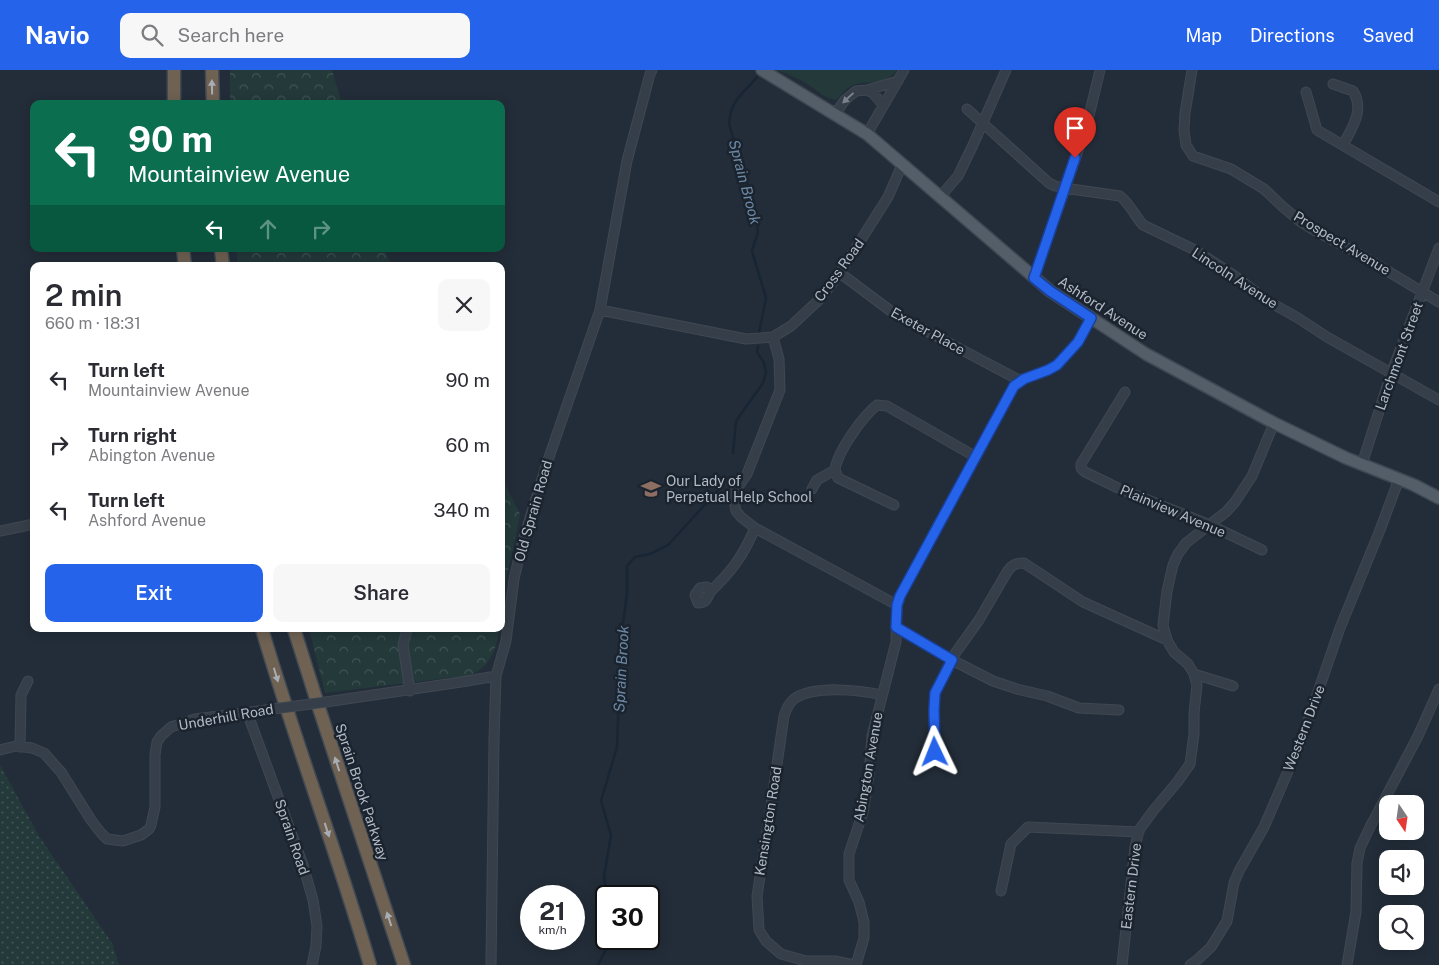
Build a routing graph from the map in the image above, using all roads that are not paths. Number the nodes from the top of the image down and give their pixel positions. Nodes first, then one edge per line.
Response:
1 (174, 70) edge
2 (212, 70) edge
3 (652, 70) edge
4 (904, 70) edge
5 (1006, 70) edge
6 (1100, 70) edge
7 (1192, 70) edge
8 (765, 72) edge
9 (898, 81) junction
10 (1334, 84) dead end
11 (867, 90) junction
12 (1306, 92) dead end
13 (174, 100) edge
14 (213, 100) edge
15 (883, 105) junction
16 (967, 109) dead end
17 (835, 114) junction
18 (983, 122) junction
19 (867, 134) junction
20 (1343, 145) junction
21 (902, 165) junction
22 (1064, 188) junction
23 (940, 197) junction
24 (1439, 202) edge
25 (1439, 248) edge
26 (840, 273) junction
27 (1034, 278) junction
28 (1422, 292) junction
29 (1439, 302) edge
30 (600, 310) junction
31 (1091, 318) junction
32 (773, 337) junction
33 (1391, 374) junction
34 (1021, 381) junction
35 (1125, 392) dead end
36 (1439, 400) edge
37 (1274, 423) junction
38 (976, 457) junction
39 (1362, 464) junction
40 (835, 470) junction
41 (1399, 479) junction
42 (812, 489) dead end
43 (1439, 498) edge
44 (894, 505) dead end
45 (30, 525) edge
46 (1210, 525) junction
47 (756, 528) junction
48 (0, 531) edge
49 (1262, 550) dead end
50 (710, 592) dead end
51 (897, 605) junction
52 (896, 627) junction
53 (263, 632) edge
54 (295, 632) edge
55 (406, 632) edge
56 (1167, 640) junction
57 (952, 660) junction
58 (1194, 674) junction
59 (496, 676) junction
60 (28, 681) dead end
61 (1233, 686) dead end
62 (1439, 689) edge
63 (410, 690) junction
64 (882, 695) junction
65 (1119, 710) dead end
66 (247, 712) junction
67 (20, 747) junction
68 (0, 750) edge
69 (935, 752) dead end
70 (1139, 832) junction
71 (1001, 891) dead end
72 (312, 965) edge
73 (370, 965) edge
74 (404, 965) edge
75 (491, 965) edge
76 (855, 965) edge
77 (1122, 965) edge
78 (1190, 965) edge
79 (1347, 965) edge

1 - 13 highway
14 -> 2 highway
3 - 30 street, Old Sprain Road
4 - 9 street
5 - 18 street
6 - 22 street
7 - 28 street, Prospect Avenue
8 - 17 main road, Ashford Avenue
9 - 11 street
9 - 15 street
10 - 20 street
11 - 15 street
11 -> 17 street
12 - 20 street
15 - 19 street
16 - 18 street, Lincoln Avenue
17 - 19 main road, Ashford Avenue
18 - 22 street, Lincoln Avenue
18 - 23 street
19 - 21 main road, Ashford Avenue
20 - 24 street
21 - 23 main road, Ashford Avenue
21 - 26 street, Cross Road
22 - 27 street
22 - 33 street, Lincoln Avenue
23 - 27 main road, Ashford Avenue
25 - 28 street, Larchmont Street
26 - 32 street, Cross Road
26 - 34 street, Exeter Place
27 - 31 main road, Ashford Avenue
28 - 29 street, Prospect Avenue
28 - 33 street, Larchmont Street
30 - 32 street, Cross Road
30 - 59 street, Old Sprain Road
31 - 34 street
31 - 37 main road, Ashford Avenue
32 - 47 street
33 - 36 street, Lincoln Avenue
33 - 39 street, Larchmont Street
34 - 38 street
35 - 46 street, Plainview Avenue
37 - 39 main road, Ashford Avenue
37 - 46 street
38 - 40 street
38 - 51 street
39 - 41 main road, Ashford Avenue
40 - 42 street
40 - 44 street
41 - 43 main road, Ashford Avenue
41 - 78 street, Western Drive
45 - 48 street
46 - 49 street, Plainview Avenue
46 - 56 street
47 - 50 street
47 - 51 street
51 - 52 street, Abington Avenue
52 - 57 street
52 - 64 street, Abington Avenue
53 -> 73 highway
74 -> 54 highway, Sprain Brook Parkway
55 - 63 street
56 - 57 street
56 - 58 street
57 - 65 street
57 - 69 street
58 - 61 street
58 - 70 street, Eastern Drive
59 - 63 street, Underhill Road
59 - 75 street, Old Sprain Road
60 - 67 street
62 - 79 street
63 - 66 street, Underhill Road, bridge
64 - 76 street, Abington Avenue
64 - 76 street, Kensington Road
66 - 67 street, Underhill Road
66 - 72 street, Sprain Road
67 - 68 street, Underhill Road
70 - 71 street
70 - 77 street, Eastern Drive

